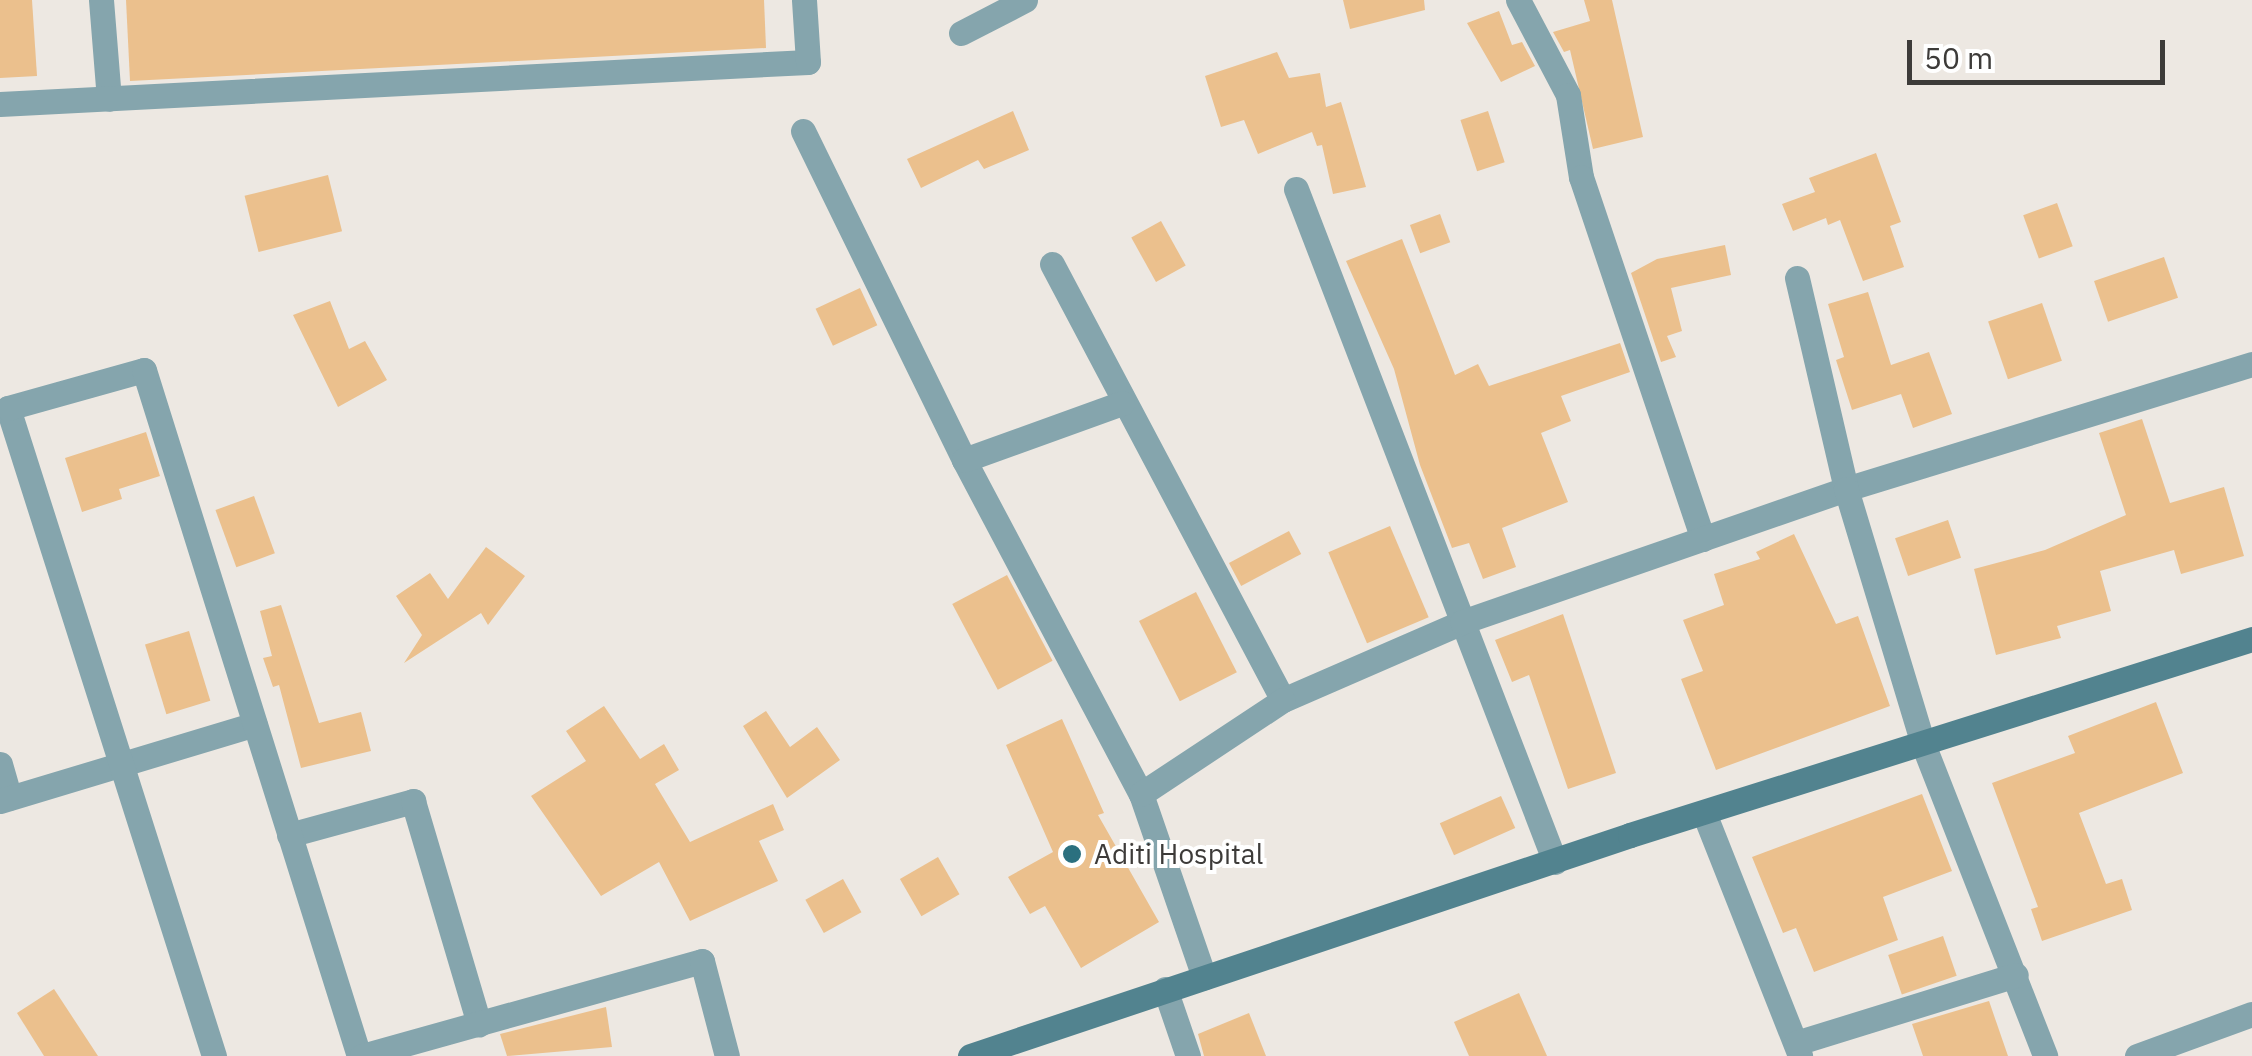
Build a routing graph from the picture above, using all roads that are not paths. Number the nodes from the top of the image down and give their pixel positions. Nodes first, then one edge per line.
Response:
1 (101, 0) edge
2 (804, 0) edge
3 (1025, 0) edge
4 (1518, 0) edge
5 (961, 33) dead end
6 (109, 98) junction
7 (0, 104) edge
8 (803, 131) dead end
9 (1296, 189) dead end
10 (1052, 264) dead end
11 (1797, 278) dead end
12 (2252, 364) edge
13 (1122, 404) junction
14 (964, 460) junction
15 (1846, 488) junction
16 (1704, 540) junction
17 (1462, 622) junction
18 (2252, 639) edge
19 (1283, 700) junction
20 (255, 724) junction
21 (1923, 744) junction
22 (0, 764) edge
23 (123, 764) junction
24 (1141, 794) junction
25 (5, 799) edge
26 (1704, 812) junction
27 (290, 835) junction
28 (1555, 862) junction
29 (2016, 974) junction
30 (1204, 977) junction
31 (1166, 989) junction
32 (2252, 1014) edge
33 (479, 1024) junction
34 (1798, 1050) edge
35 (214, 1056) edge
36 (360, 1056) edge
37 (727, 1056) edge
38 (970, 1056) edge
39 (1188, 1056) edge
40 (2044, 1056) edge
41 (2137, 1056) edge

1 - 6 street
2 - 6 street
3 - 5 street
4 - 16 street
6 - 7 street
8 - 14 street
9 - 17 street
10 - 13 street
11 - 15 street
12 - 15 street
13 - 14 street
13 - 19 street
14 - 24 street
15 - 16 street
15 - 21 street
16 - 17 street
17 - 19 street
17 - 28 street
18 - 21 main road
19 - 24 street
20 - 23 street
20 - 23 street
20 - 27 street
21 - 26 main road
21 - 29 street
22 - 25 street
23 - 25 street
23 - 35 street
24 - 30 street
26 - 28 main road
26 - 34 street
27 - 33 street
27 - 36 street
28 - 30 main road
29 - 34 street
29 - 40 street
30 - 31 main road
31 - 38 main road
31 - 39 street
32 - 41 street
33 - 36 street
33 - 37 street

